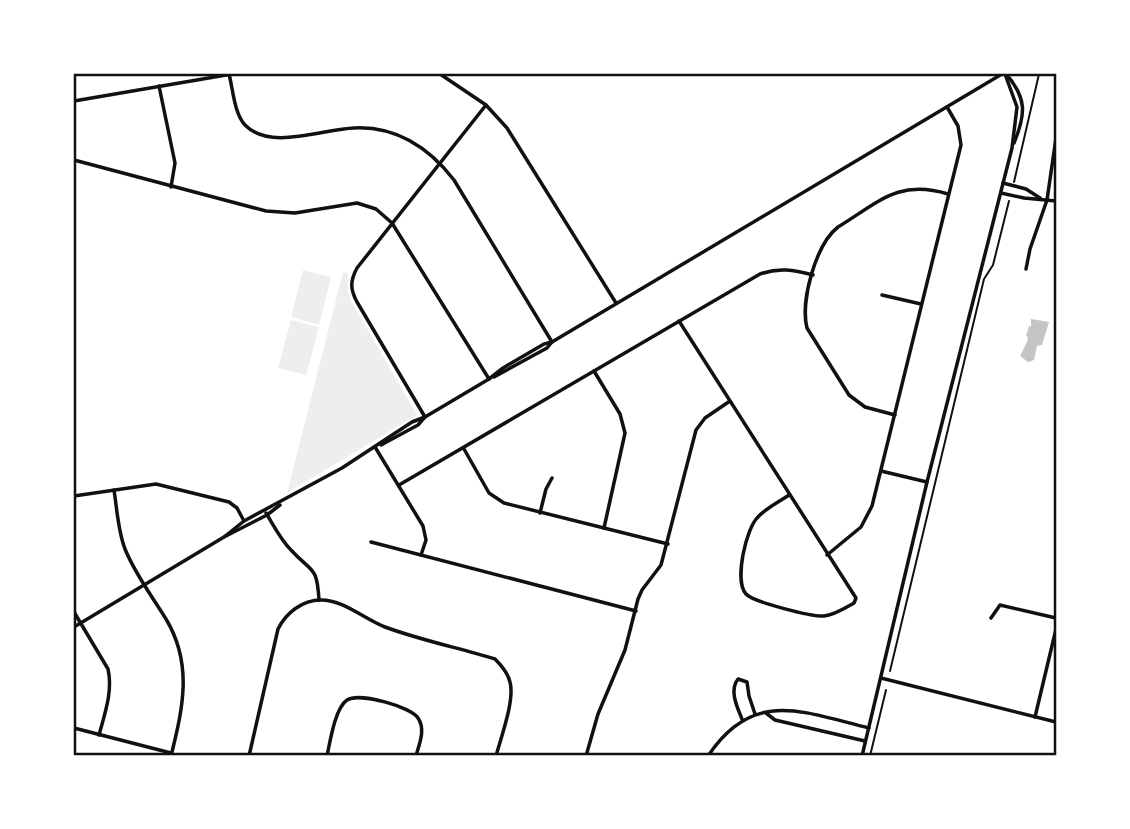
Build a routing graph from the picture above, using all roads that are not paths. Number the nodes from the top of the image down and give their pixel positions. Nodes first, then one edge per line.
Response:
1 (231, 74) edge
2 (440, 74) edge
3 (1004, 74) edge
4 (159, 86) junction
5 (74, 101) edge
6 (486, 105) junction
7 (947, 107) junction
8 (1056, 138) edge
9 (74, 160) edge
10 (440, 163) junction
11 (1003, 183) junction
12 (171, 187) junction
13 (1000, 192) junction
14 (949, 194) junction
15 (1040, 198) junction
16 (1047, 200) junction
17 (1056, 201) edge
18 (392, 223) junction
19 (1026, 269) dead end
20 (813, 275) junction
21 (882, 295) dead end
22 (617, 303) junction
23 (921, 304) junction
24 (679, 321) junction
25 (552, 342) junction
26 (594, 371) junction
27 (489, 379) junction
28 (730, 401) junction
29 (895, 415) junction
30 (425, 417) junction
31 (376, 447) junction
32 (464, 449) junction
33 (881, 471) junction
34 (552, 478) dead end
35 (927, 482) junction
36 (399, 485) junction
37 (114, 490) junction
38 (789, 495) junction
39 (74, 496) edge
40 (266, 512) junction
41 (540, 513) junction
42 (244, 522) junction
43 (247, 527) junction
44 (604, 528) junction
45 (224, 537) junction
46 (371, 542) dead end
47 (668, 544) junction
48 (421, 555) junction
49 (827, 555) junction
50 (144, 585) junction
51 (319, 600) junction
52 (636, 611) junction
53 (74, 612) edge
54 (991, 618) dead end
55 (1056, 618) edge
56 (79, 623) junction
57 (74, 626) edge
58 (1056, 629) edge
59 (881, 678) junction
60 (766, 713) junction
61 (755, 714) junction
62 (1035, 717) junction
63 (742, 719) junction
64 (1056, 722) edge
65 (74, 728) edge
66 (869, 728) junction
67 (99, 735) junction
68 (865, 741) junction
69 (171, 754) edge
70 (249, 755) edge
71 (327, 755) edge
72 (416, 755) edge
73 (496, 755) edge
74 (586, 755) edge
75 (708, 755) edge
76 (862, 755) edge

1 - 4 street
1 - 10 street
2 - 6 street
3 - 7 street
3 - 11 street
4 - 5 street
4 - 12 street
6 - 10 street
6 - 22 street
7 - 14 street
7 - 22 street
8 - 16 street
9 - 12 street
10 - 18 street
10 - 25 street
11 - 13 street
11 - 15 street
12 - 18 street
13 - 15 street
13 - 35 street
14 - 20 street
14 - 23 street
15 - 16 street
16 - 17 street
16 - 19 street
18 - 27 street
18 - 30 street
20 - 24 street
20 - 29 street
21 - 23 street
22 - 25 street
23 - 29 street
24 - 26 street
24 - 28 street
25 - 27 street
26 - 32 street
26 - 44 street
27 - 30 street
28 - 38 street
28 - 47 street
29 - 33 street
30 - 31 street
31 - 36 street
31 - 40 street
32 - 36 street
32 - 41 street
33 - 35 street
33 - 49 street
34 - 41 street
35 - 59 street
36 - 48 street
37 - 39 street
37 - 42 street
37 - 50 street
38 - 49 street
38 - 49 street
40 - 42 street
40 - 43 street
40 - 51 street
41 - 44 street
42 - 43 street
42 - 45 street
43 - 45 street
44 - 47 street
45 - 50 street
46 - 48 street
47 - 52 street
48 - 52 street
50 - 56 street
50 - 69 street
51 - 70 street
51 - 73 street
52 - 74 street
53 - 56 street
54 - 55 street
56 - 57 street
56 - 67 street
58 - 62 street
59 - 62 street
59 - 66 street
60 - 61 street
60 - 66 street
60 - 68 street
61 - 63 street
61 - 63 street
62 - 64 street
63 - 75 street
65 - 67 street
66 - 68 street
67 - 69 street
68 - 76 street
71 - 72 street

